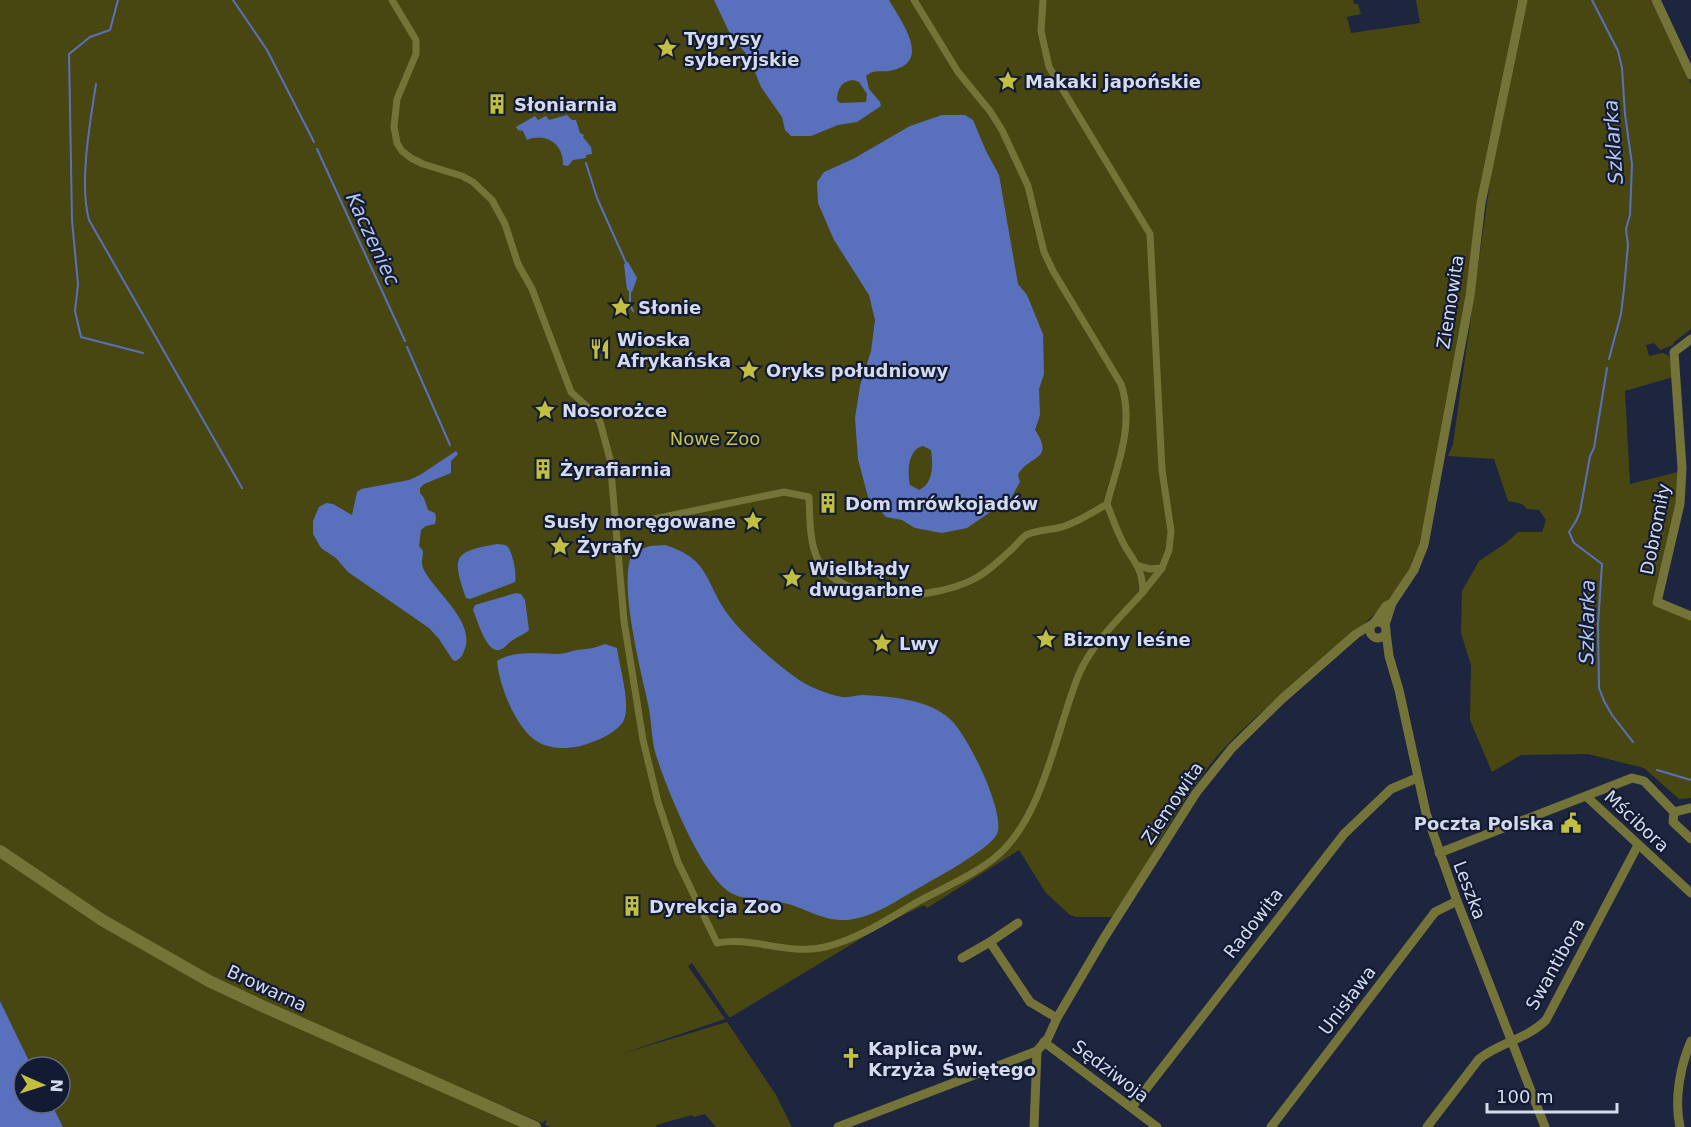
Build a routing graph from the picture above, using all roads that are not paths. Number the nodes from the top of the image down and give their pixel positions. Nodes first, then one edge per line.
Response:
1 (392, 0) edge
2 (914, 0) edge
3 (1043, 0) edge
4 (1523, 0) edge
5 (1656, 0) edge
6 (1690, 70) edge
7 (1691, 339) edge
8 (1691, 502) edge
9 (1107, 504) junction
10 (1680, 504) junction
11 (615, 527) junction
12 (1139, 566) junction
13 (1162, 568) junction
14 (1143, 592) junction
15 (1392, 603) junction
16 (1691, 616) edge
17 (1372, 624) junction
18 (1381, 633) junction
19 (1353, 639) junction
20 (1417, 778) junction
21 (1587, 797) junction
22 (1691, 808) edge
23 (1674, 812) junction
24 (1691, 839) edge
25 (1638, 845) junction
26 (0, 851) edge
27 (1439, 853) junction
28 (1691, 893) edge
29 (1457, 901) junction
30 (1018, 923) dead end
31 (990, 942) junction
32 (962, 958) dead end
33 (1058, 1018) junction
34 (1512, 1041) junction
35 (1691, 1041) edge
36 (1044, 1042) junction
37 (1037, 1051) junction
38 (1132, 1107) junction
39 (535, 1127) edge
40 (838, 1127) edge
41 (1034, 1127) edge
42 (1157, 1127) edge
43 (1271, 1127) edge
44 (1427, 1127) edge
45 (1545, 1127) edge
46 (1680, 1127) edge

1 - 11 street
2 - 9 street
3 - 13 street
4 - 15 street, Ziemowita
5 - 6 street
7 - 10 street, Dobromiły
8 - 10 street
9 - 11 street
9 - 12 street
10 - 16 street, Dobromiły
11 - 14 street
12 - 13 street
12 - 14 street
13 - 14 street
15 - 17 street, Ziemowita
15 - 18 street, Ziemowita
17 - 18 street
17 - 18 street
17 - 19 street, Ziemowita
18 - 19 street
18 - 20 street, Leszka
19 - 33 street, Ziemowita
20 - 27 street, Leszka
20 - 38 street, Radowita
21 - 23 street, Mścibora
21 - 25 street, Mścibora
21 - 27 street, Mścibora
22 - 23 street, Mścibora
23 - 24 street, Mścibora
25 - 28 street, Mścibora
25 - 34 street, Swantibora
26 - 39 street, Browarna
27 - 29 street, Leszka
29 - 34 street, Leszka
29 - 43 street, Unisława
30 - 31 street
31 - 32 street
31 - 33 street
33 - 36 street, Ziemowita
34 - 44 street, Swantibora
34 - 45 street, Leszka
35 - 46 street
36 - 37 street, Ziemowita
36 - 38 street, Sędziwoja
37 - 40 street
37 - 41 street
38 - 42 street, Sędziwoja

